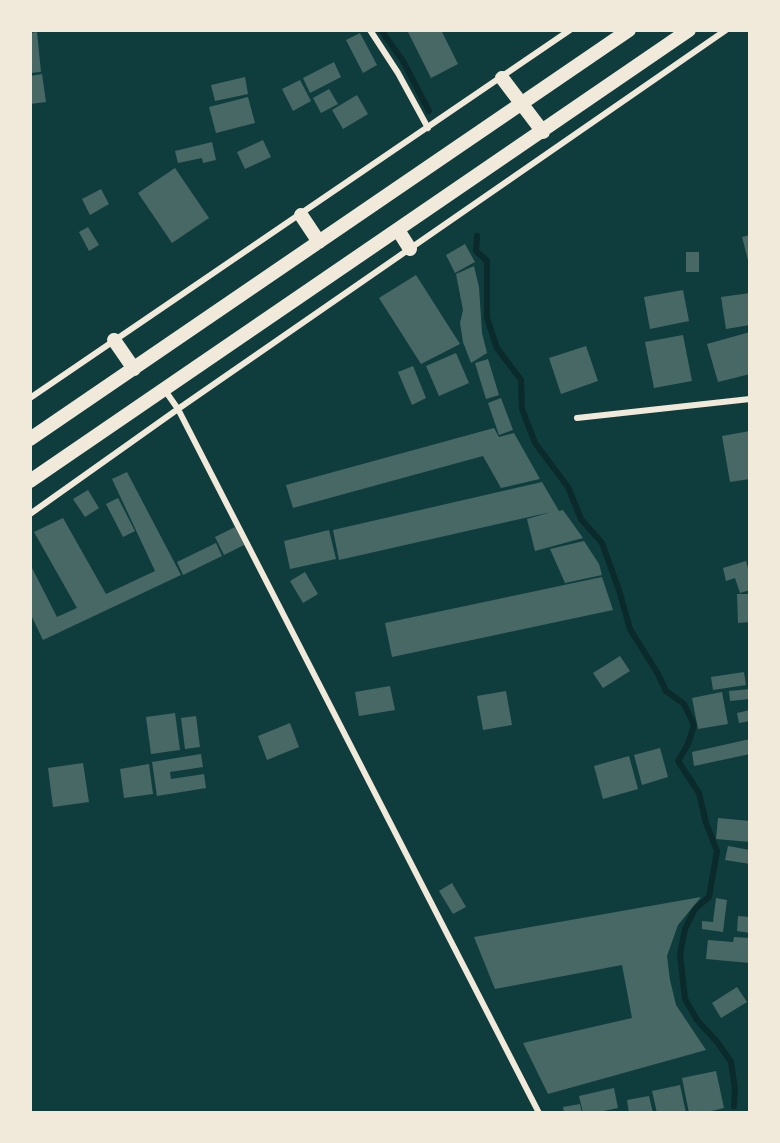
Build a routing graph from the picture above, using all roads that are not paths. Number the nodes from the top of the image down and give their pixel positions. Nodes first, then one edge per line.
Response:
1 (370, 30) edge
2 (570, 30) edge
3 (629, 30) edge
4 (689, 30) edge
5 (726, 30) edge
6 (502, 78) junction
7 (522, 104) junction
8 (428, 128) junction
9 (543, 132) junction
10 (302, 214) junction
11 (398, 230) junction
12 (319, 242) junction
13 (410, 249) junction
14 (114, 340) junction
15 (134, 369) junction
16 (164, 388) junction
17 (30, 398) edge
18 (750, 399) edge
19 (178, 409) junction
20 (577, 418) dead end
21 (30, 439) edge
22 (30, 481) edge
23 (30, 514) edge
24 (539, 1113) edge

1 - 8 street
2 - 6 street
3 - 7 highway
4 - 9 highway
5 - 13 street
6 - 7 highway
6 - 8 street
7 - 9 highway
7 - 12 highway
8 - 10 street
9 - 11 highway
10 - 12 highway
10 - 14 street
11 - 13 highway
11 - 16 highway
12 - 15 highway
13 - 19 street
14 - 15 highway
14 - 17 street
15 - 21 highway
16 - 19 street
16 - 22 highway
18 - 20 street
19 - 23 street
19 - 24 street

